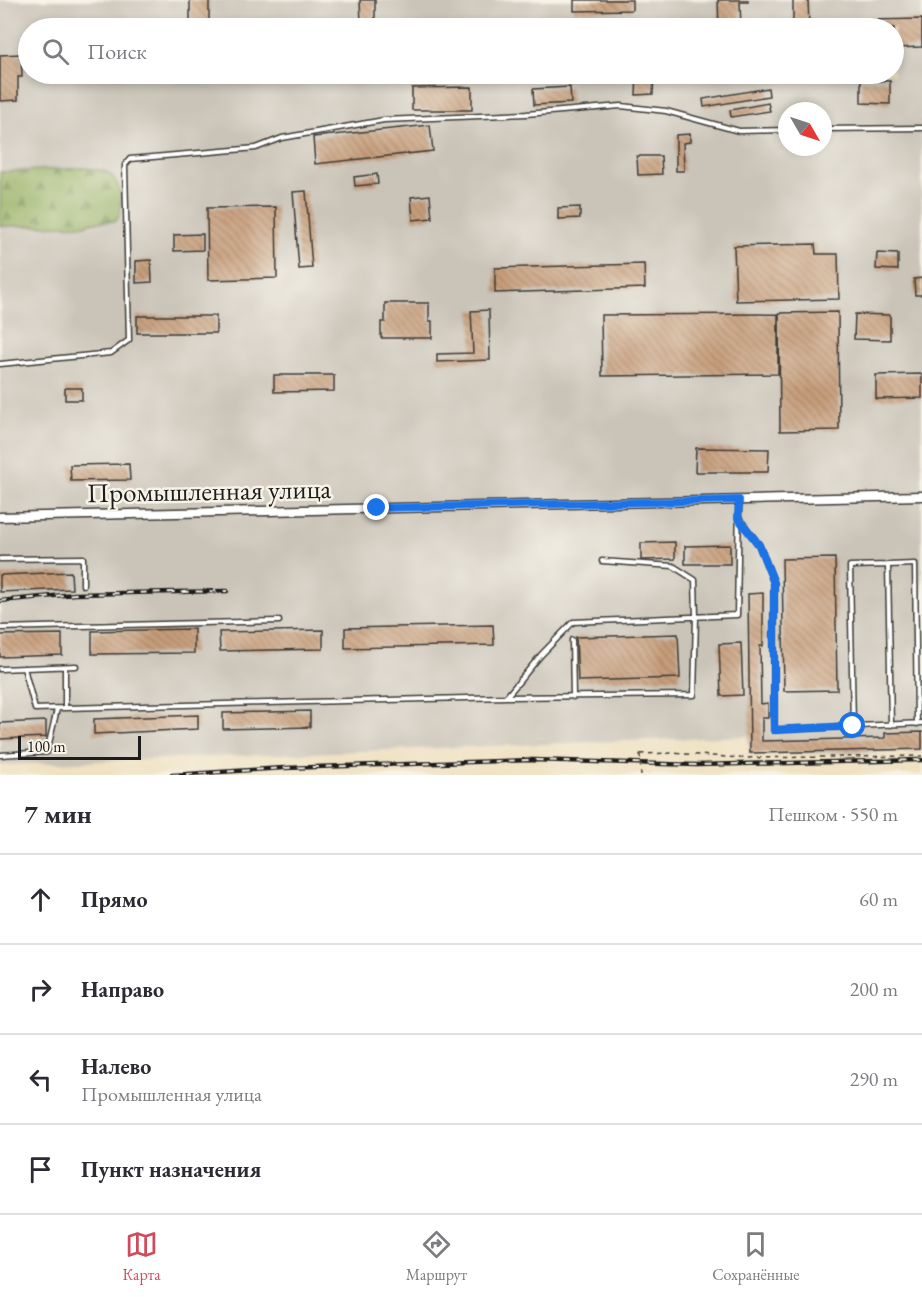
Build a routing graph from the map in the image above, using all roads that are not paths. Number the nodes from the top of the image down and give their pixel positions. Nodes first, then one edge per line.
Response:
1 (922, 128) edge
2 (832, 129) edge
3 (778, 130) edge
4 (0, 364) edge
5 (922, 496) edge
6 (739, 500) junction
7 (0, 517) edge
8 (738, 518) junction
9 (0, 559) edge
10 (602, 561) dead end
11 (915, 564) junction
12 (888, 565) junction
13 (922, 570) edge
14 (83, 585) dead end
15 (696, 617) junction
16 (279, 621) dead end
17 (0, 628) edge
18 (572, 640) dead end
19 (65, 666) junction
20 (76, 666) dead end
21 (24, 668) junction
22 (0, 669) edge
23 (507, 697) junction
24 (573, 697) junction
25 (65, 708) junction
26 (57, 709) junction
27 (920, 723) edge
28 (891, 725) junction
29 (853, 726) junction
30 (0, 754) edge

1 - 2 lane
3 - 4 lane
5 - 6 street, Промышленная улица
6 - 7 street, Промышленная улица
6 - 8 lane
8 - 15 lane
8 - 29 lane
9 - 14 lane
10 - 15 lane
11 - 12 lane
11 - 13 lane
11 - 27 lane
12 - 28 lane
12 - 29 lane
15 - 23 lane
15 - 24 lane
16 - 17 lane
18 - 24 lane
19 - 20 lane
19 - 21 lane
19 - 25 lane
21 - 22 lane
21 - 26 lane
23 - 24 lane
23 - 25 lane
25 - 26 lane
26 - 30 lane
27 - 28 lane
28 - 29 lane

